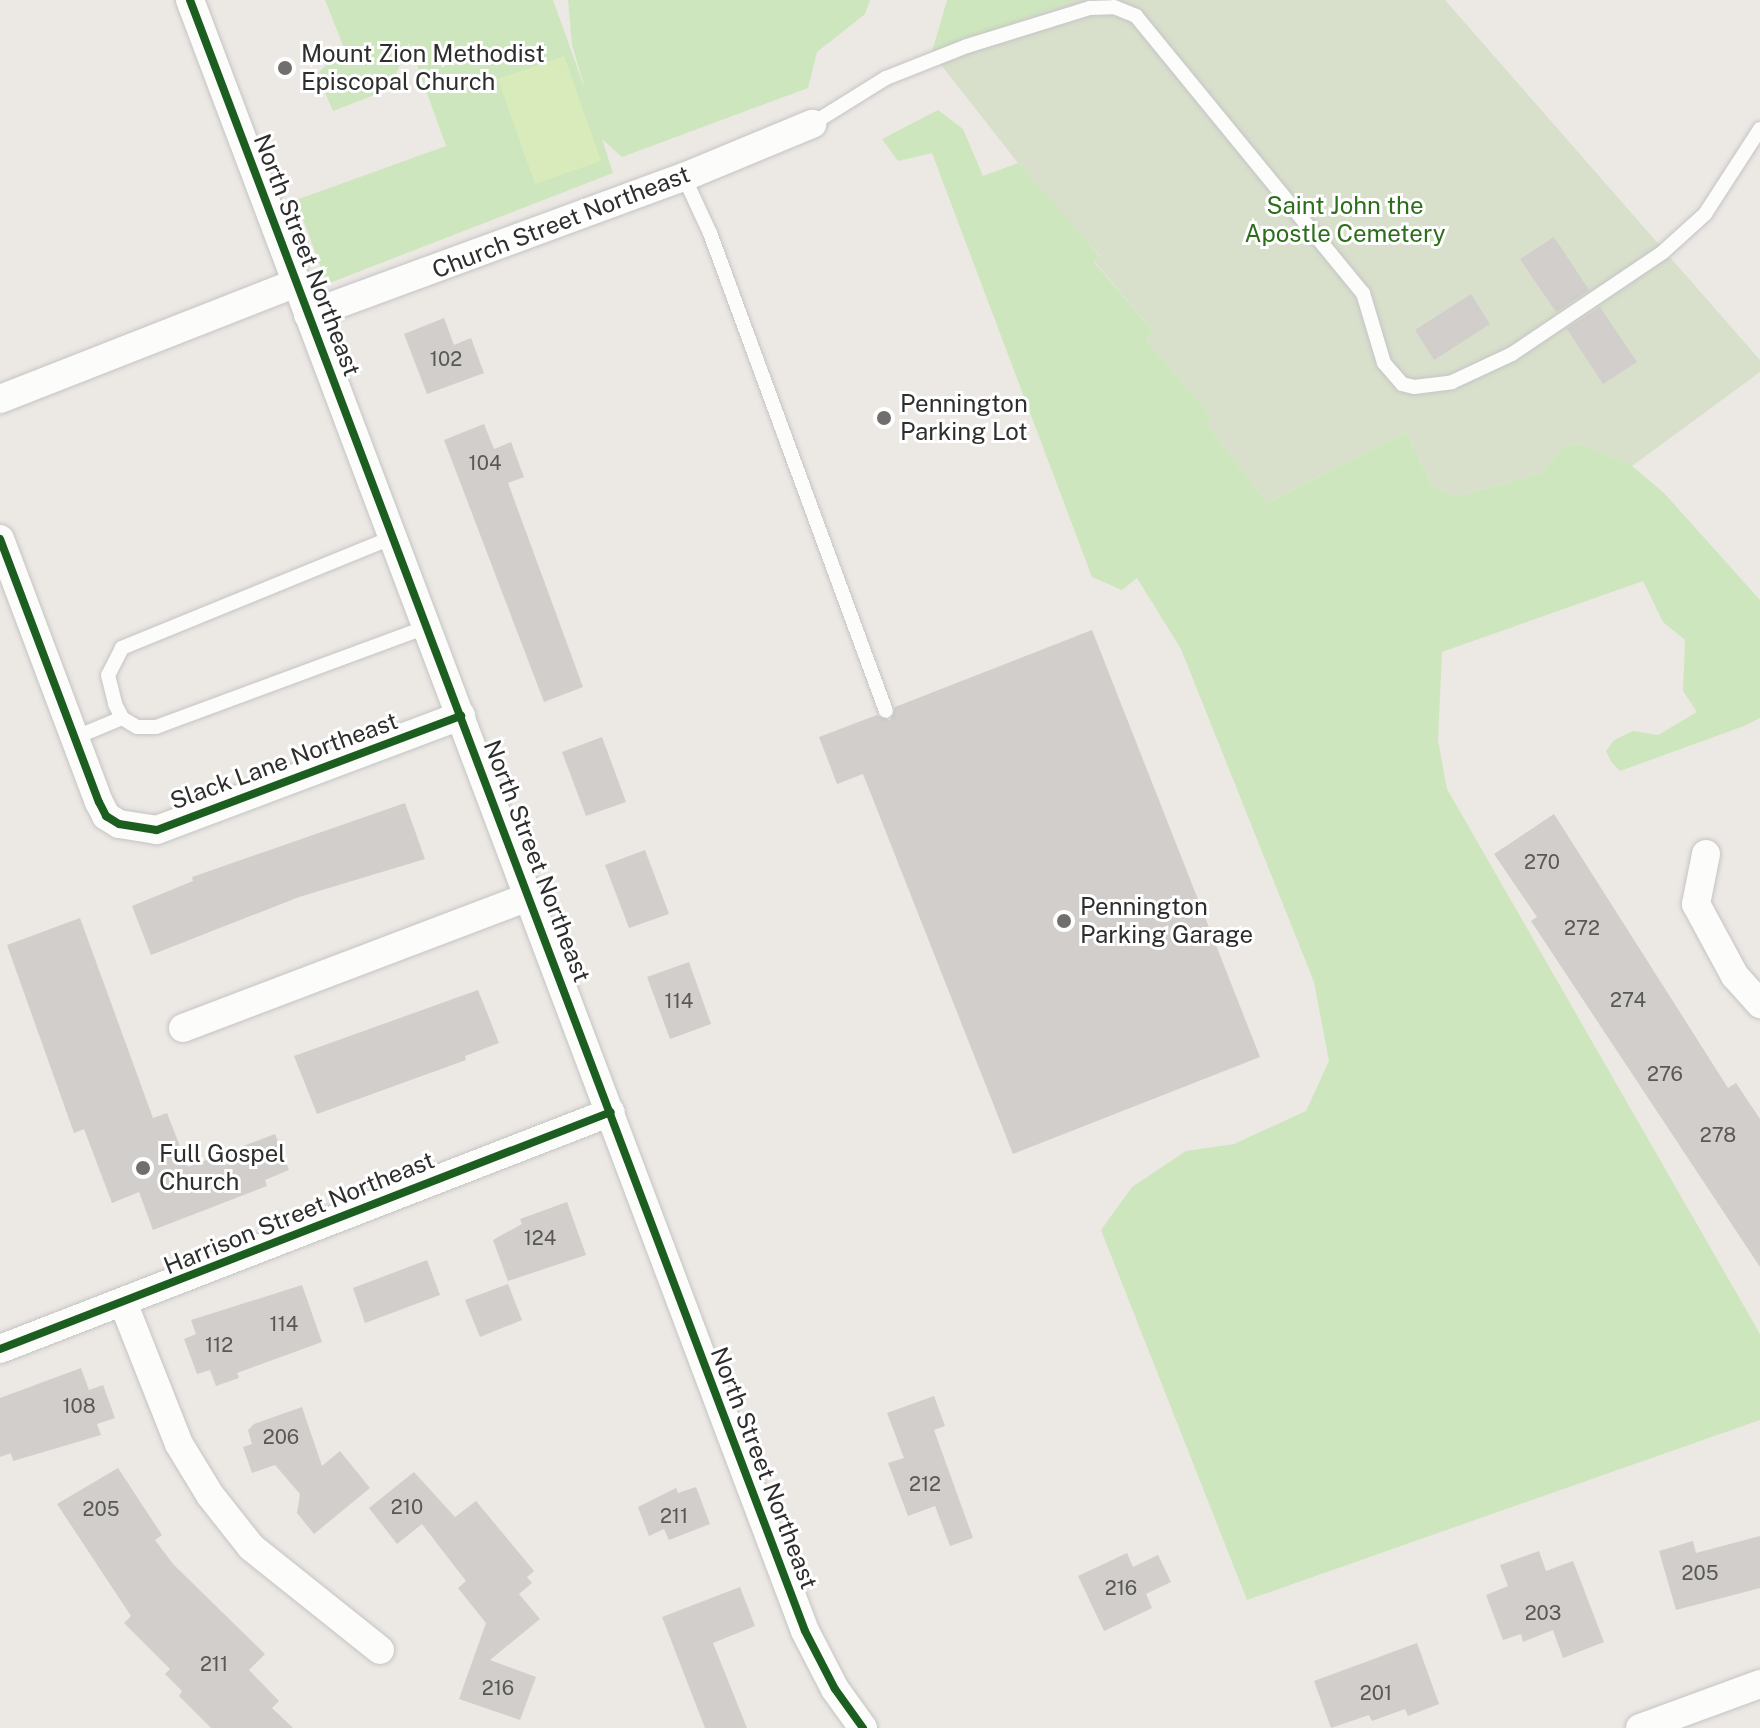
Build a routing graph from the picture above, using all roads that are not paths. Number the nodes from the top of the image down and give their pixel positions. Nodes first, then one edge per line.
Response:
1 (190, 0) edge
2 (812, 124) joint
3 (1760, 129) edge
4 (684, 177) junction
5 (296, 283) junction
6 (308, 315) junction
7 (0, 399) edge
8 (391, 538) junction
9 (0, 539) edge
10 (427, 627) junction
11 (886, 711) dead end
12 (461, 716) junction
13 (122, 718) junction
14 (74, 738) junction
15 (1706, 854) dead end
16 (527, 897) junction
17 (1760, 1004) edge
18 (183, 1028) dead end
19 (611, 1112) junction
20 (124, 1305) junction
21 (0, 1349) edge
22 (380, 1650) dead end
23 (1760, 1684) edge
24 (863, 1728) edge
25 (1640, 1728) edge

1 - 5 street, North Street Northeast
2 - 3 lane
2 - 4 street, Church Street Northeast
4 - 6 street, Church Street Northeast
4 - 11 lane
5 - 6 street, North Street Northeast
5 - 7 street
6 - 8 street, North Street Northeast
8 - 10 street, North Street Northeast
8 - 13 lane
9 - 14 street
10 - 12 street, North Street Northeast
10 - 13 lane
12 - 14 street, Slack Lane Northeast
12 - 16 street, North Street Northeast
13 - 14 lane
15 - 17 street
16 - 18 street
16 - 19 street, North Street Northeast
19 - 20 street, Harrison Street Northeast
19 - 24 street, North Street Northeast
20 - 21 street, Harrison Street Northeast
20 - 22 street
23 - 25 street

